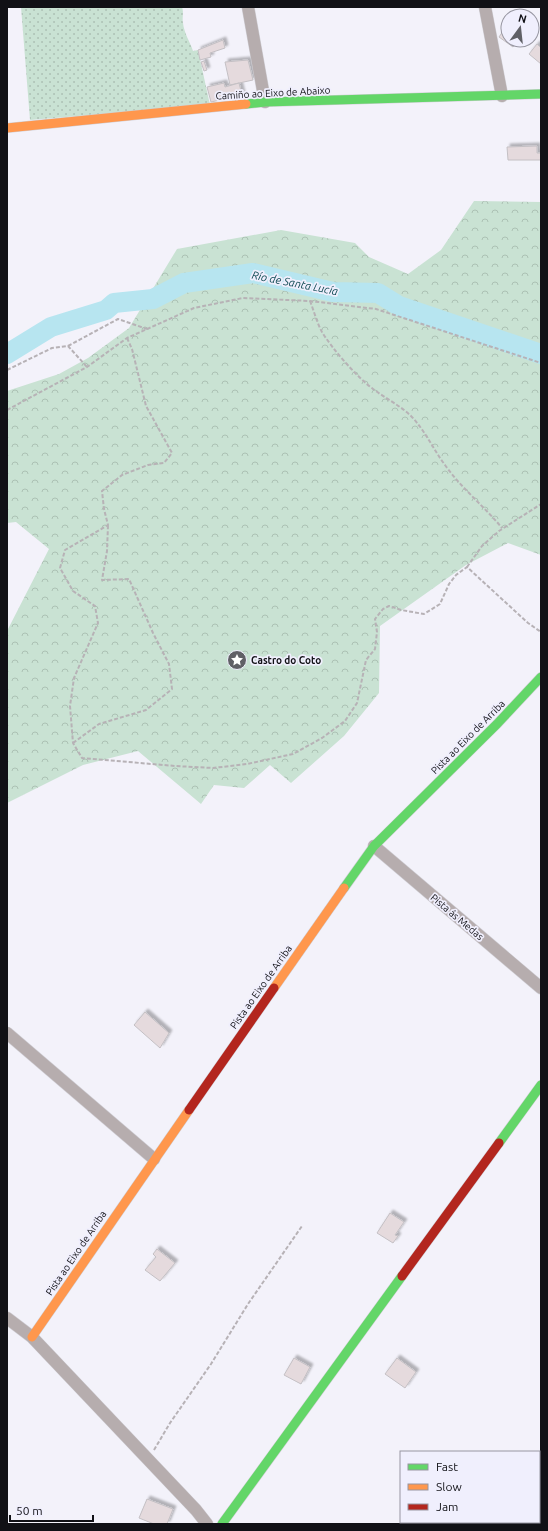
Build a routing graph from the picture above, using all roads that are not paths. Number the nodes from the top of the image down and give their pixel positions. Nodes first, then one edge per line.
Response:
1 (248, 7) edge
2 (485, 7) edge
3 (541, 94) edge
4 (502, 96) junction
5 (265, 102) junction
6 (7, 128) edge
7 (541, 677) edge
8 (374, 846) junction
9 (541, 988) edge
10 (7, 1032) edge
11 (541, 1086) edge
12 (154, 1159) junction
13 (7, 1318) edge
14 (32, 1337) junction
15 (208, 1524) edge
16 (222, 1524) edge

1 - 5 street
2 - 4 street
3 - 4 street, Camiño ao Eixo de Abaixo
4 - 5 street, Camiño ao Eixo de Abaixo
5 - 6 street, Camiño ao Eixo de Abaixo
7 - 8 street, Pista ao Eixo de Arriba
8 - 9 street, Pista ás Medas
8 - 12 street, Pista ao Eixo de Arriba
10 - 12 street
11 - 16 street
12 - 14 street, Pista ao Eixo de Arriba
13 - 14 street
14 - 15 street

